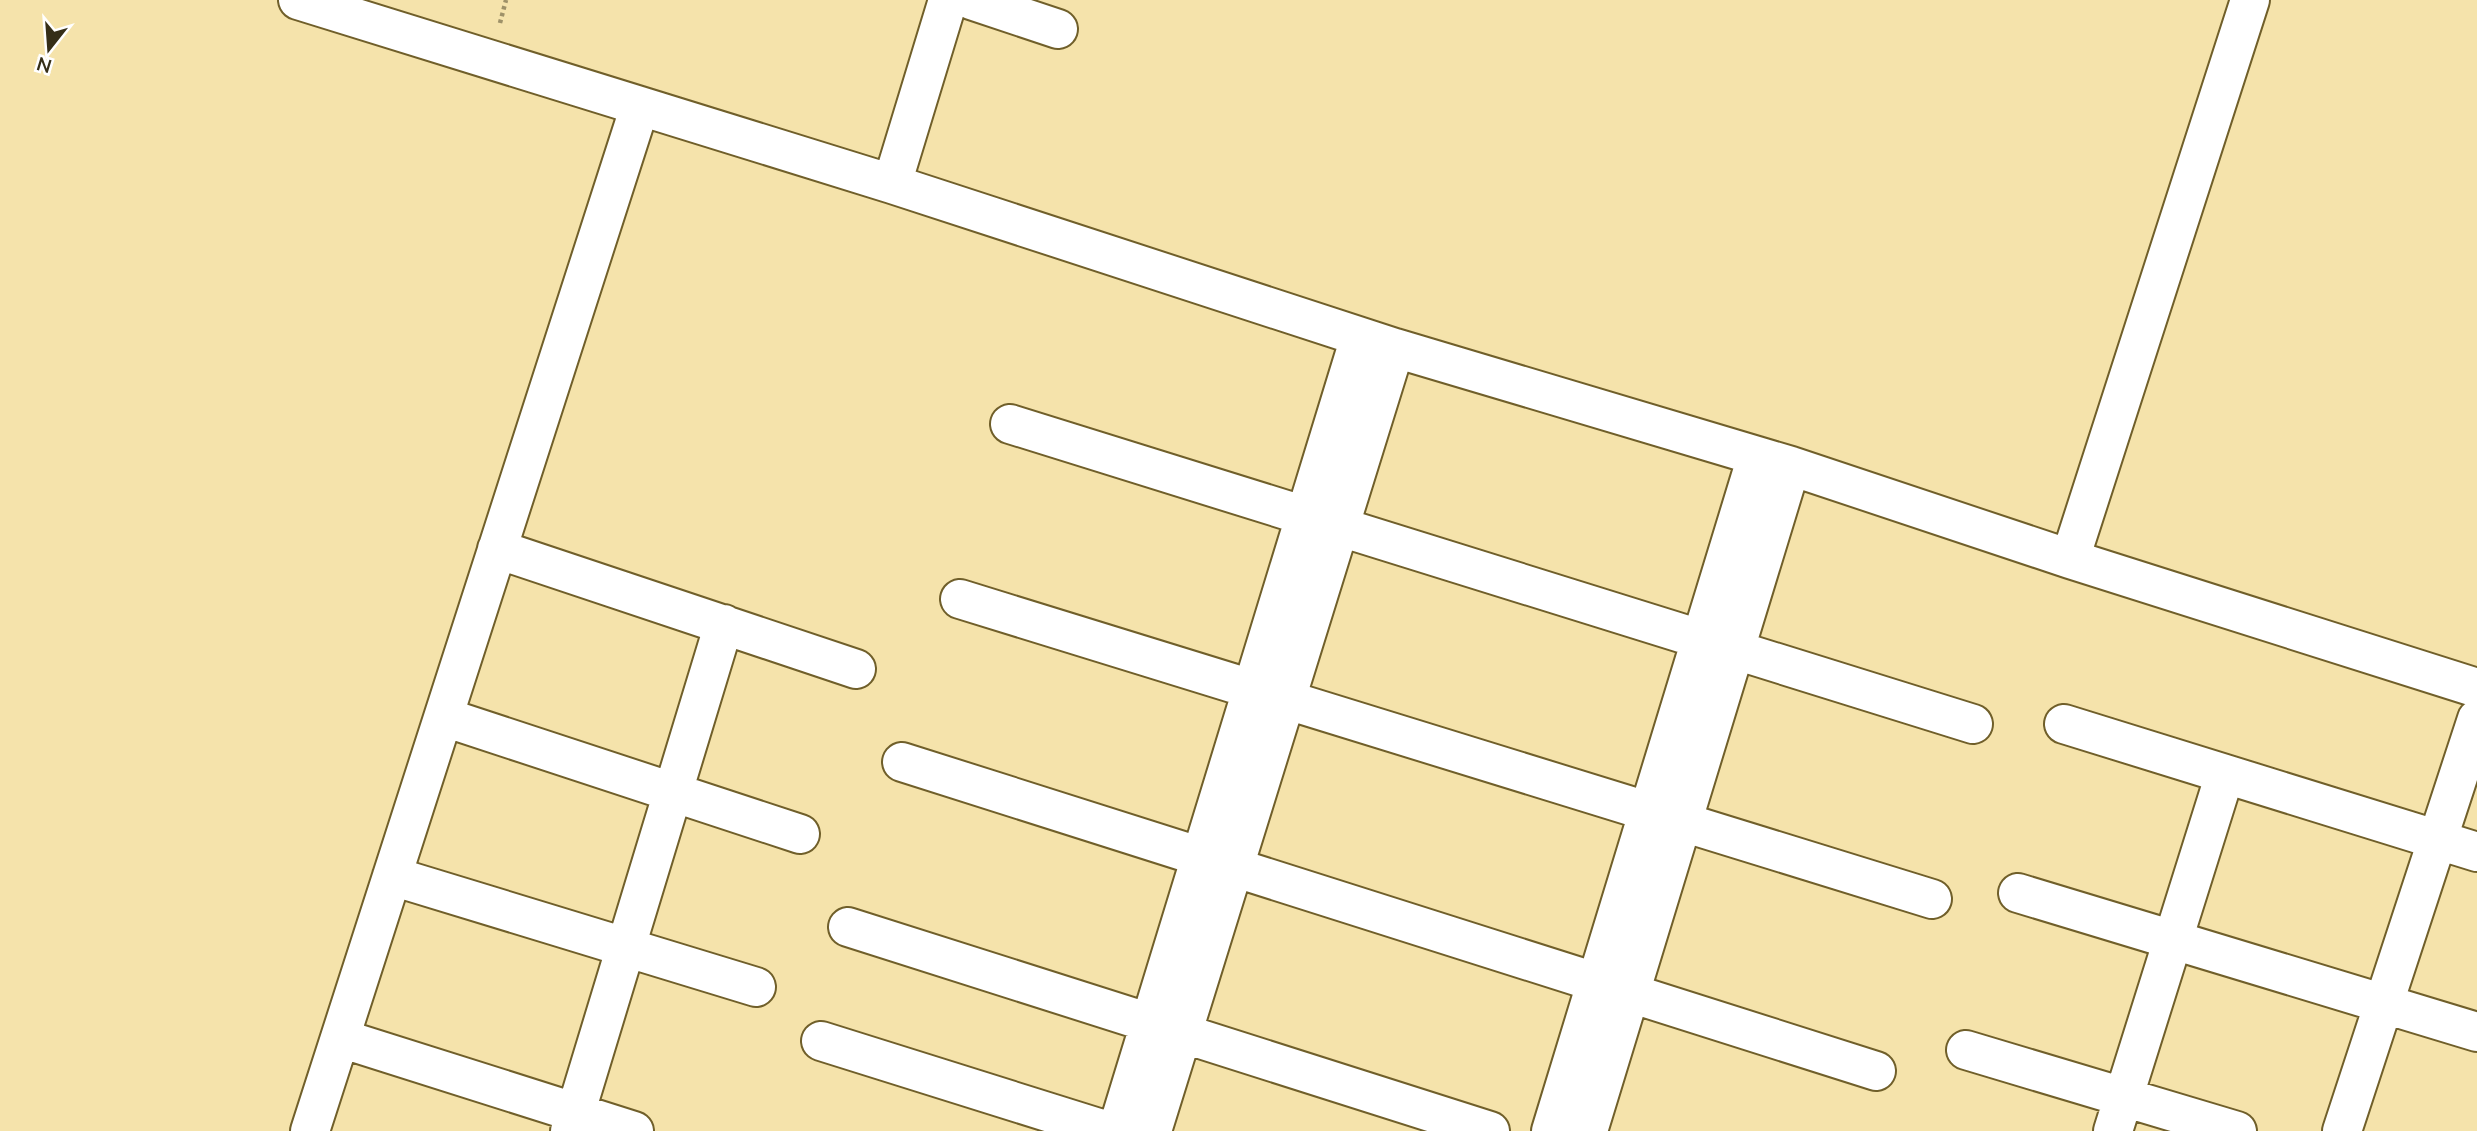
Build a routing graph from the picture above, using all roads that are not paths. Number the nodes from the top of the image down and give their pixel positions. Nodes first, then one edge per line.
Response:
1 (298, 0) edge
2 (948, 0) edge
3 (971, 0) edge
4 (2250, 0) edge
5 (1058, 29) dead end
6 (640, 106) junction
7 (892, 184) junction
8 (1378, 342) junction
9 (1010, 424) dead end
10 (1774, 461) junction
11 (1322, 521) junction
12 (497, 549) junction
13 (2070, 559) junction
14 (960, 598) dead end
15 (724, 624) junction
16 (1718, 645) junction
17 (856, 669) dead end
18 (2477, 688) edge
19 (1269, 694) junction
20 (444, 717) junction
21 (2477, 719) edge
22 (1973, 724) dead end
23 (2063, 724) dead end
24 (902, 762) dead end
25 (2225, 774) junction
26 (674, 792) junction
27 (1665, 817) junction
28 (800, 834) dead end
29 (2438, 840) junction
30 (2477, 852) edge
31 (1217, 862) junction
32 (392, 876) junction
33 (2018, 893) dead end
34 (1932, 899) dead end
35 (848, 928) dead end
36 (2174, 940) junction
37 (626, 947) junction
38 (756, 987) dead end
39 (1613, 987) junction
40 (2384, 1004) junction
41 (1166, 1028) junction
42 (2477, 1032) edge
43 (340, 1038) junction
44 (821, 1041) dead end
45 (1966, 1050) dead end
46 (1876, 1071) dead end
47 (2118, 1114) edge
48 (573, 1122) edge
49 (310, 1131) edge
50 (634, 1131) edge
51 (1108, 1131) edge
52 (1117, 1131) edge
53 (1152, 1131) edge
54 (1490, 1131) edge
55 (1550, 1131) edge
56 (1588, 1131) edge
57 (2237, 1131) edge
58 (2342, 1131) edge

1 - 6 street
2 - 7 street
3 - 5 street
4 - 13 street
6 - 7 street
6 - 12 street
7 - 8 street
8 - 10 street
8 - 11 street
9 - 11 street
10 - 13 street
10 - 16 street
11 - 16 street
11 - 19 street
12 - 15 street
12 - 20 street
13 - 18 street
14 - 19 street
15 - 17 street
15 - 26 street
16 - 22 street
16 - 27 street
19 - 27 street
19 - 31 street
20 - 26 street
20 - 32 street
21 - 29 street
23 - 25 street
24 - 31 street
25 - 29 street
25 - 36 street
26 - 28 street
26 - 37 street
27 - 34 street
27 - 39 street
29 - 30 street
29 - 40 street
31 - 39 street
31 - 41 street
32 - 37 street
32 - 43 street
33 - 36 street
35 - 41 street
36 - 40 street
36 - 47 street
37 - 38 street
37 - 48 street
39 - 46 street
39 - 55 street
39 - 56 street
40 - 42 street
40 - 58 street
41 - 52 street
41 - 53 street
41 - 54 street
43 - 48 street
43 - 49 street
44 - 51 street
45 - 47 street
47 - 57 street
48 - 50 street

